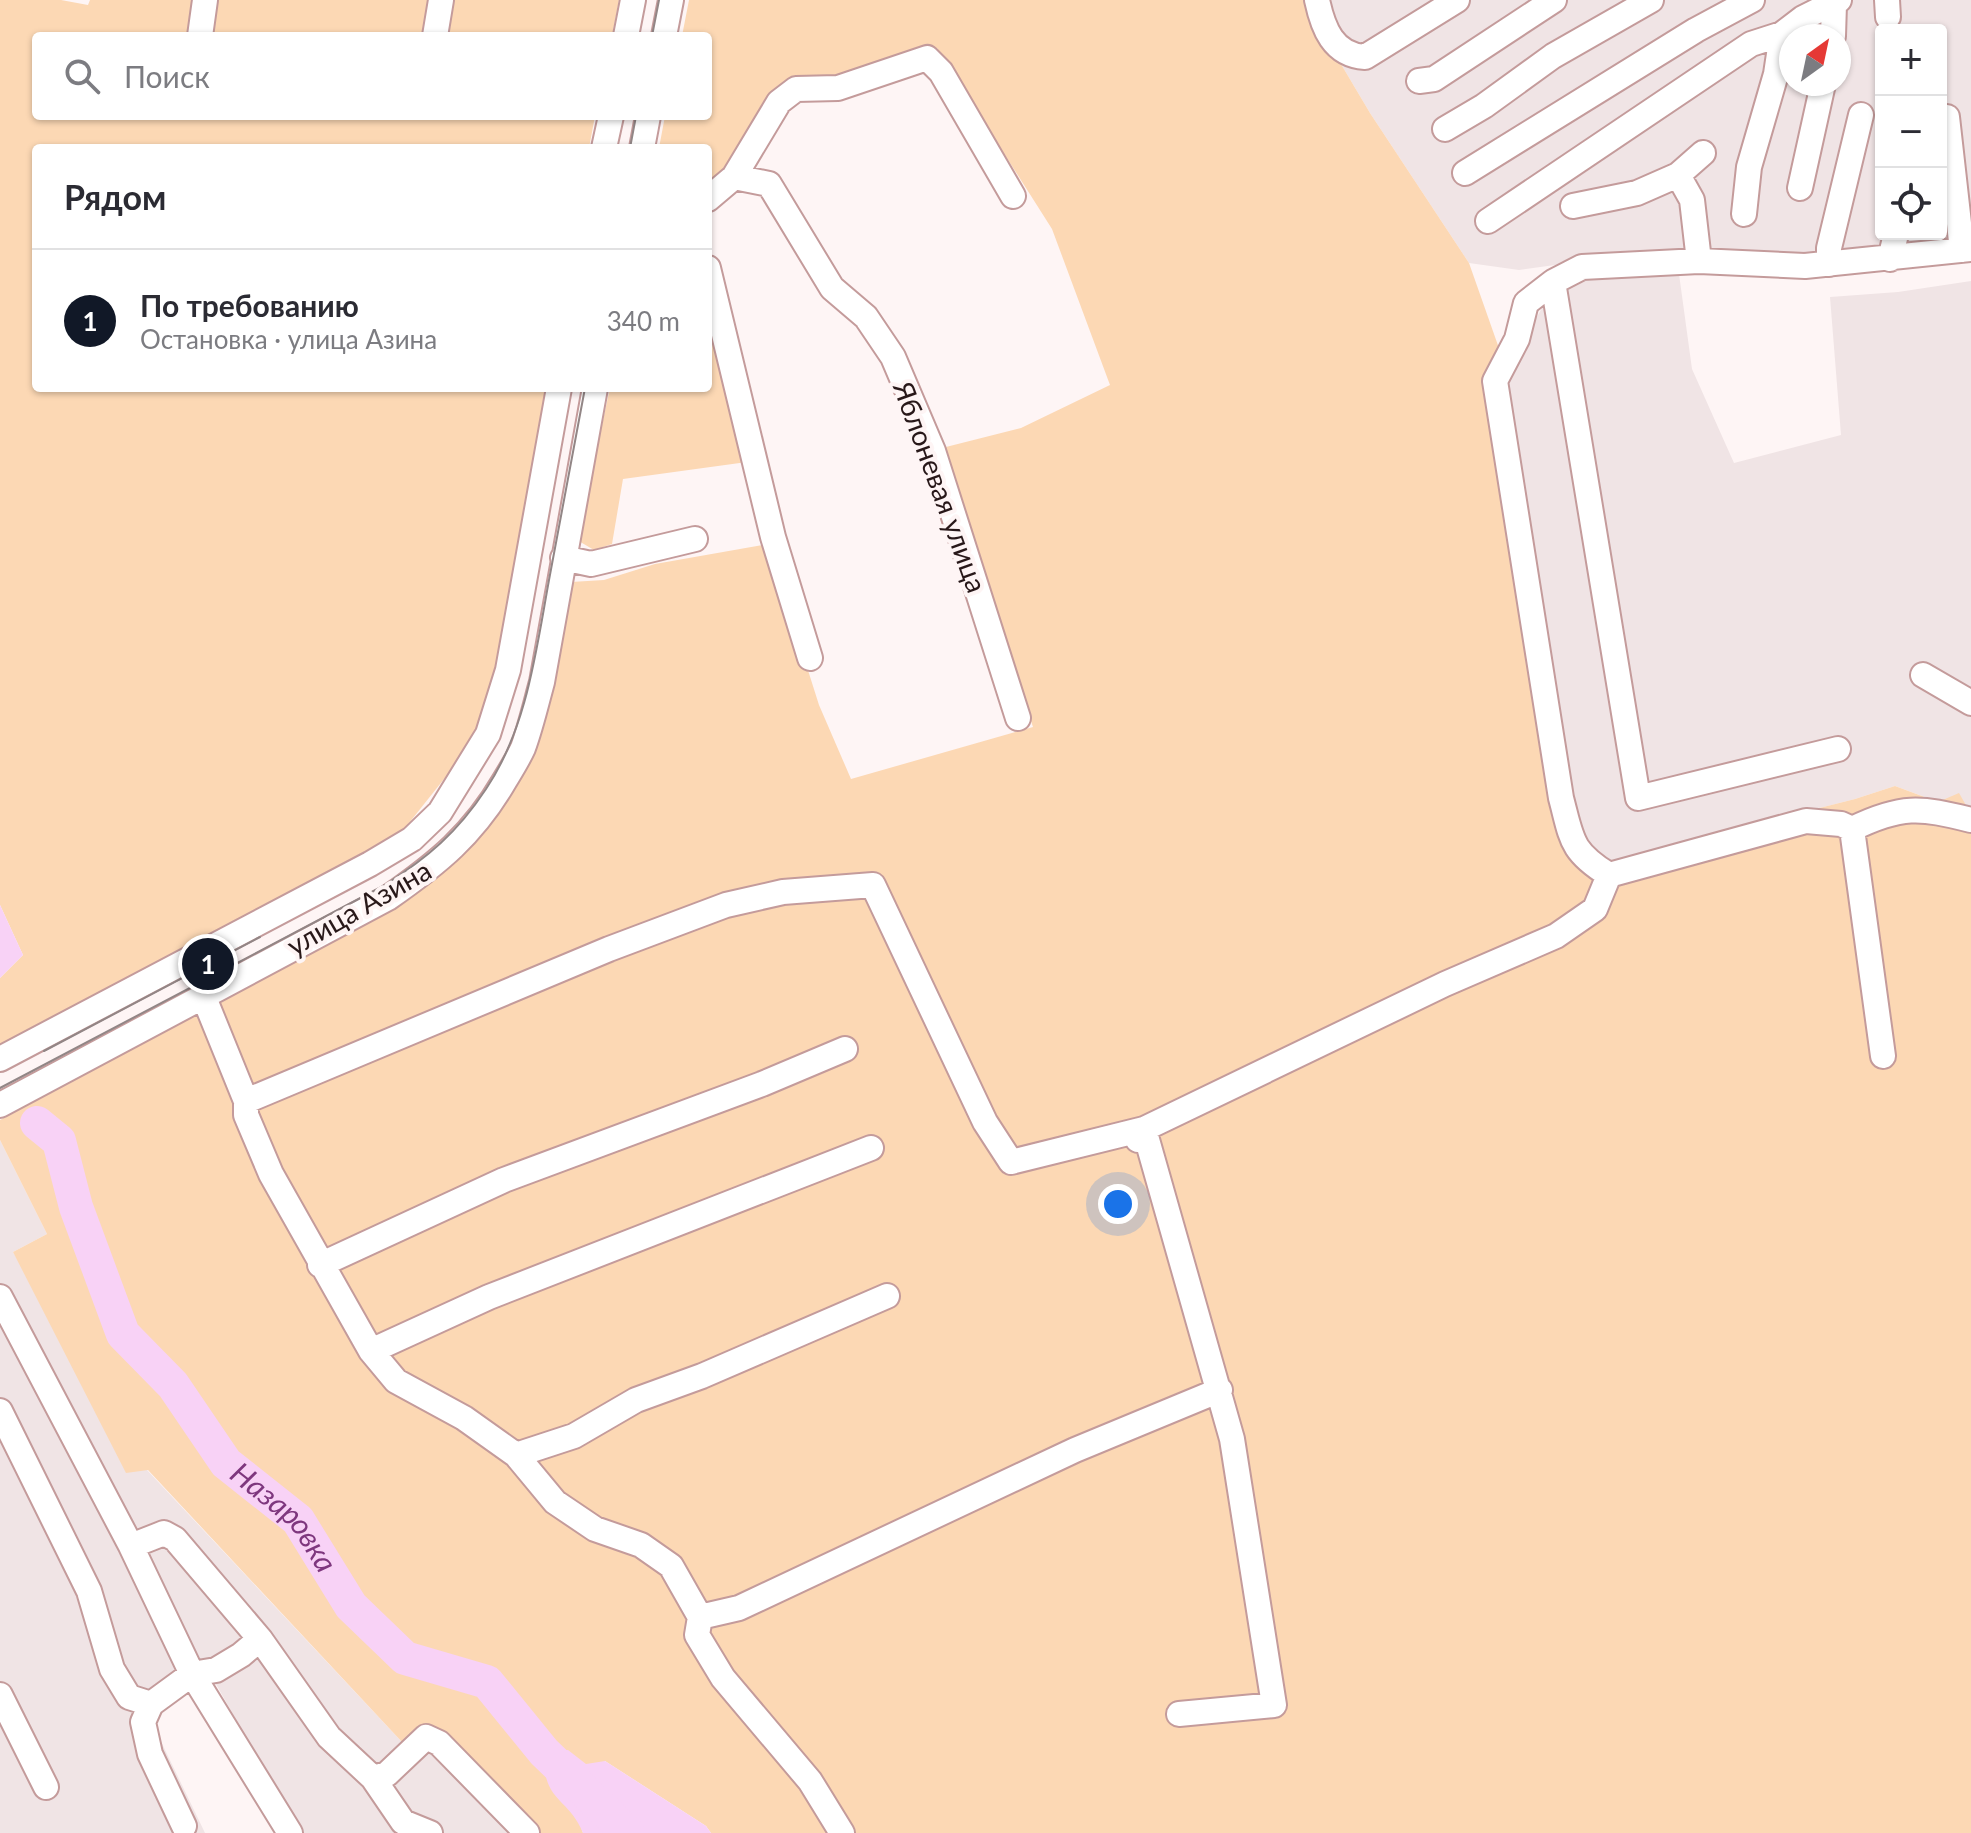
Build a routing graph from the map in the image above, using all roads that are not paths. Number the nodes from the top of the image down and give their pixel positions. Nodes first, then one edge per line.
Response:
1 (205, 0) edge
2 (441, 0) edge
3 (633, 0) edge
4 (671, 0) edge
5 (1317, 0) edge
6 (1457, 0) edge
7 (1554, 0) edge
8 (1651, 0) edge
9 (1752, 0) edge
10 (1837, 2) edge
11 (1795, 24) edge
12 (1834, 24) edge
13 (201, 32) edge
14 (436, 32) edge
15 (627, 32) edge
16 (665, 32) edge
17 (1779, 35) edge
18 (1779, 54) edge
19 (1419, 81) dead end
20 (1820, 96) edge
21 (1861, 115) dead end
22 (1947, 117) dead end
23 (610, 120) edge
24 (647, 120) edge
25 (1445, 129) dead end
26 (605, 144) edge
27 (643, 144) edge
28 (1703, 153) dead end
29 (1465, 173) dead end
30 (1678, 175) junction
31 (734, 177) junction
32 (1800, 188) dead end
33 (712, 196) edge
34 (1013, 196) dead end
35 (1573, 206) dead end
36 (1744, 214) dead end
37 (1488, 221) dead end
38 (1895, 240) edge
39 (1967, 250) edge
40 (1890, 259) junction
41 (1699, 261) junction
42 (1829, 264) junction
43 (1553, 282) junction
44 (712, 285) edge
45 (558, 392) edge
46 (594, 392) edge
47 (695, 539) dead end
48 (563, 558) junction
49 (810, 658) dead end
50 (1923, 675) dead end
51 (1971, 703) edge
52 (1018, 718) dead end
53 (1838, 749) dead end
54 (1971, 820) edge
55 (1852, 829) junction
56 (1609, 875) junction
57 (203, 995) junction
58 (845, 1049) dead end
59 (1883, 1056) dead end
60 (0, 1059) edge
61 (246, 1101) junction
62 (0, 1105) edge
63 (1141, 1134) junction
64 (871, 1148) dead end
65 (320, 1265) junction
66 (887, 1296) dead end
67 (0, 1297) edge
68 (371, 1351) junction
69 (1220, 1390) junction
70 (0, 1411) edge
71 (516, 1455) junction
72 (131, 1546) junction
73 (700, 1617) junction
74 (260, 1639) junction
75 (192, 1674) junction
76 (0, 1695) edge
77 (151, 1704) junction
78 (1179, 1714) dead end
79 (373, 1778) junction
80 (46, 1787) dead end
81 (184, 1826) dead end
82 (290, 1833) edge
83 (430, 1833) edge
84 (527, 1833) edge
85 (842, 1833) edge

1 - 13 street
2 - 14 street
3 - 15 street
4 - 16 street
5 - 6 street
7 - 19 street
8 - 25 street
9 - 29 street
10 - 11 street
10 - 12 street
17 - 37 street
18 - 36 street
20 - 32 street
21 - 42 street
22 - 39 street
23 - 26 street
24 - 27 street
28 - 30 street
30 - 35 street
30 - 41 street
31 - 33 street
31 - 34 street
31 - 52 street, Яблоневая улица
38 - 40 street
39 - 40 street
40 - 42 street
41 - 42 street
41 - 43 street
43 - 53 street
43 - 56 street
44 - 49 street
45 - 60 street, улица Азина
46 - 48 street, улица Азина
47 - 48 street
48 - 57 street, улица Азина
50 - 51 street
54 - 55 street
55 - 56 street
55 - 59 street
56 - 63 street
57 - 61 street
57 - 62 street, улица Азина
58 - 65 street
61 - 63 street
61 - 65 street
63 - 69 street
64 - 68 street
65 - 68 street
66 - 71 street
67 - 72 street
68 - 71 street
69 - 73 street
69 - 78 street
70 - 77 street
71 - 73 street
72 - 74 street
72 - 75 street
73 - 85 street
74 - 75 street
74 - 79 street
75 - 77 street
75 - 82 street
76 - 80 street
77 - 81 street
79 - 83 street
79 - 84 street

